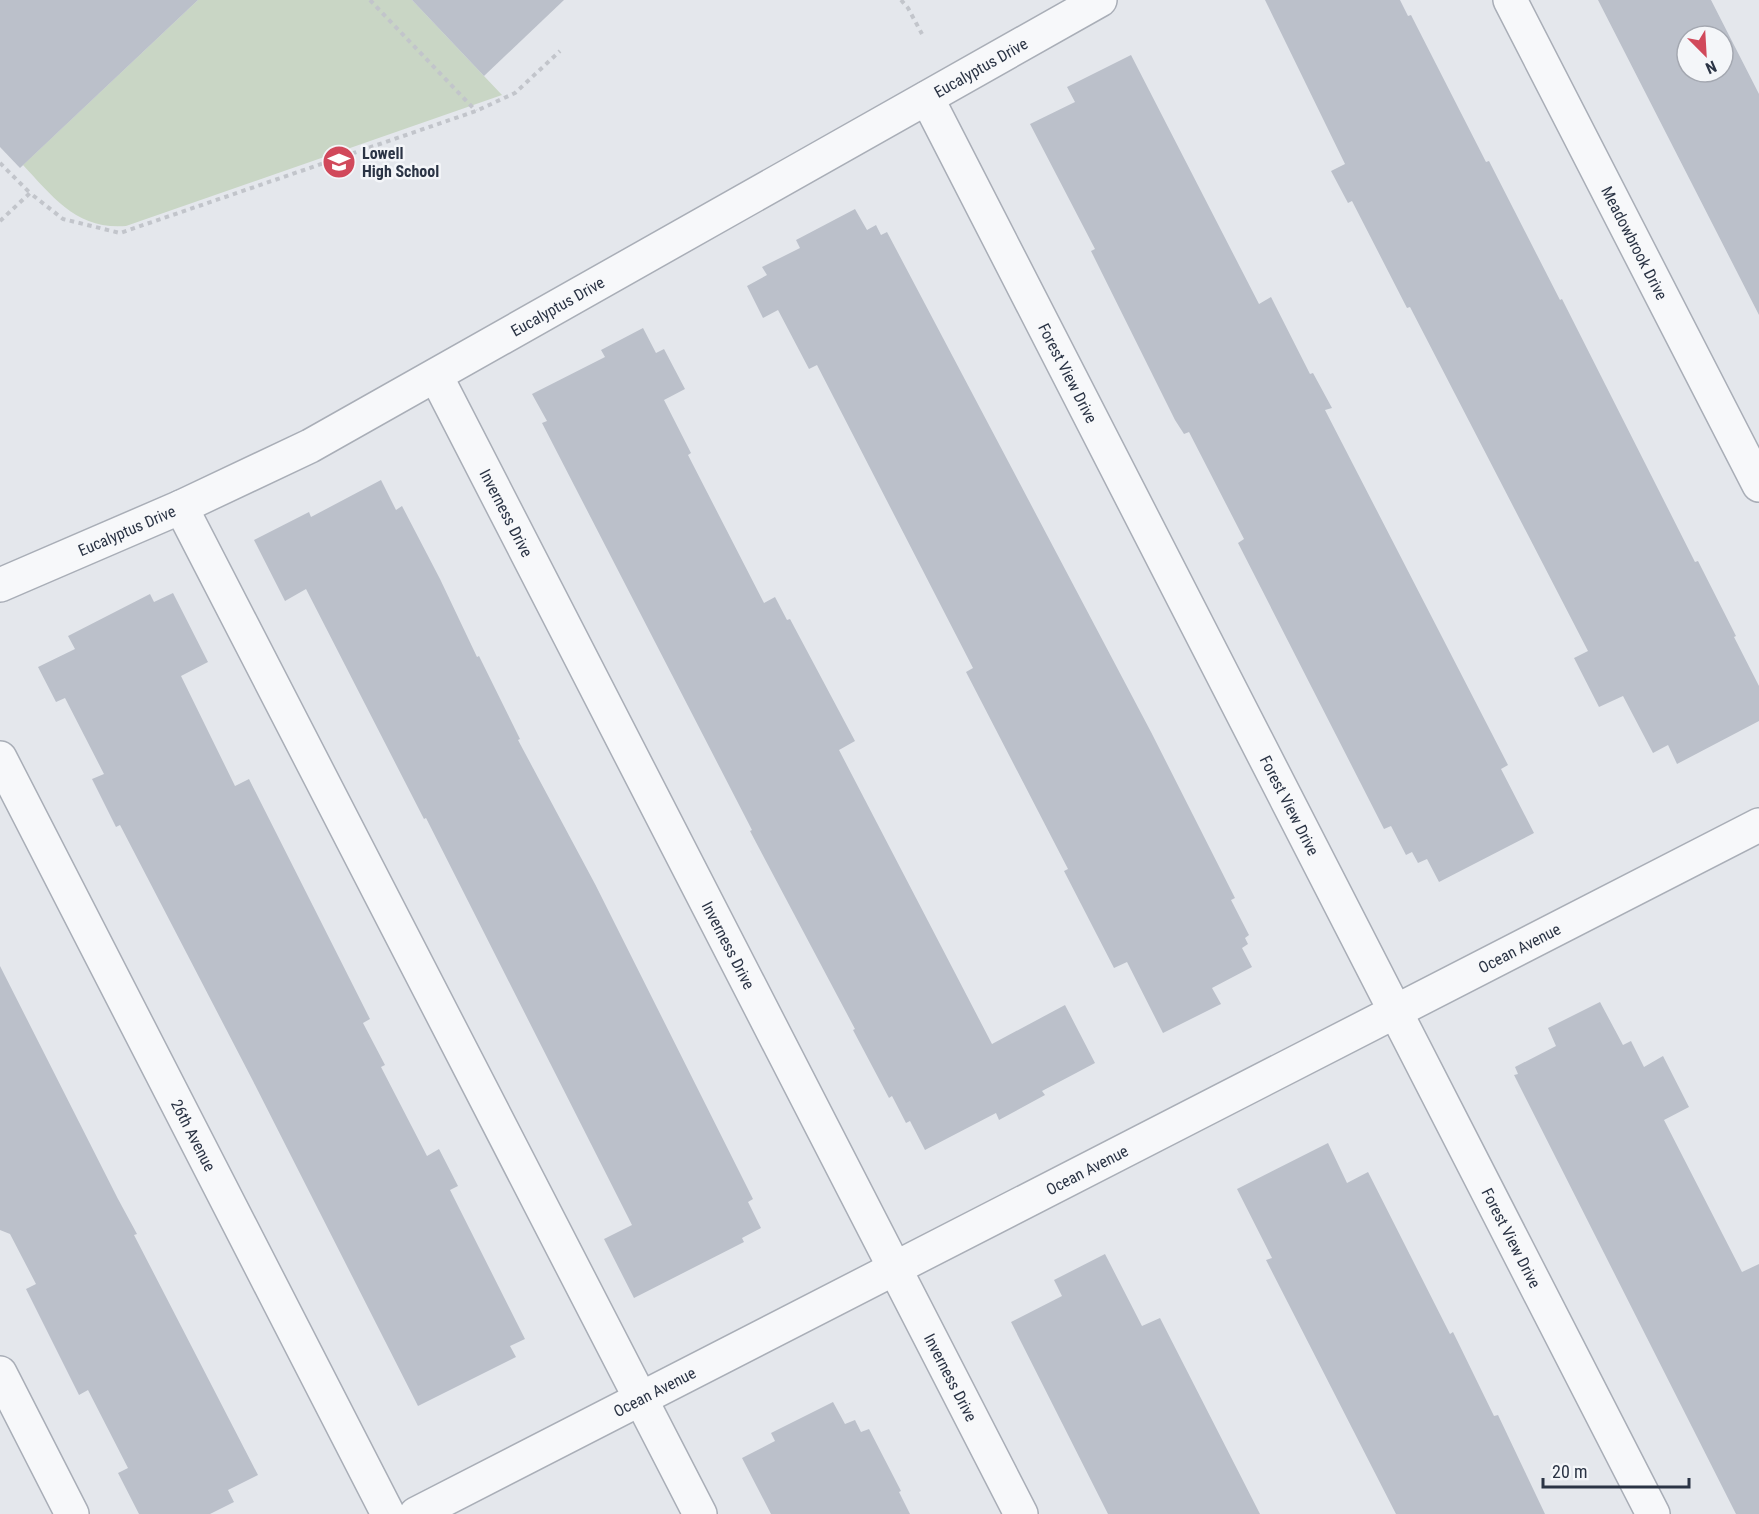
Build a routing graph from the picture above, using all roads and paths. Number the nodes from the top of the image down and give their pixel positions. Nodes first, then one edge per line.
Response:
1 (370, 0) edge
2 (901, 0) edge
3 (1100, 0) edge
4 (1510, 0) edge
5 (922, 34) dead end
6 (560, 51) dead end
7 (927, 98) junction
8 (476, 111) junction
9 (0, 164) edge
10 (30, 193) junction
11 (0, 221) edge
12 (436, 376) junction
13 (1759, 485) edge
14 (181, 507) junction
15 (0, 585) edge
16 (0, 758) edge
17 (1759, 825) edge
18 (1396, 1012) junction
19 (895, 1268) junction
20 (0, 1373) edge
21 (641, 1399) junction
22 (72, 1514) edge
23 (388, 1514) edge
24 (416, 1514) edge
25 (700, 1514) edge
26 (1021, 1514) edge
27 (1653, 1514) edge

1 - 8 path
2 - 5 path
3 - 7 street, Eucalyptus Drive
4 - 13 street, Meadowbrook Drive
6 - 8 path
7 - 12 street, Eucalyptus Drive
7 - 18 street, Forest View Drive
8 - 10 path
9 - 10 path
10 - 11 path
12 - 14 street, Eucalyptus Drive
12 - 19 street, Inverness Drive
14 - 15 street, Eucalyptus Drive
14 - 21 street
16 - 23 street, 26th Avenue
17 - 18 street, Ocean Avenue
18 - 19 street, Ocean Avenue
18 - 27 street, Forest View Drive
19 - 21 street, Ocean Avenue
19 - 26 street, Inverness Drive
20 - 22 street
21 - 24 street, Ocean Avenue
21 - 25 street

